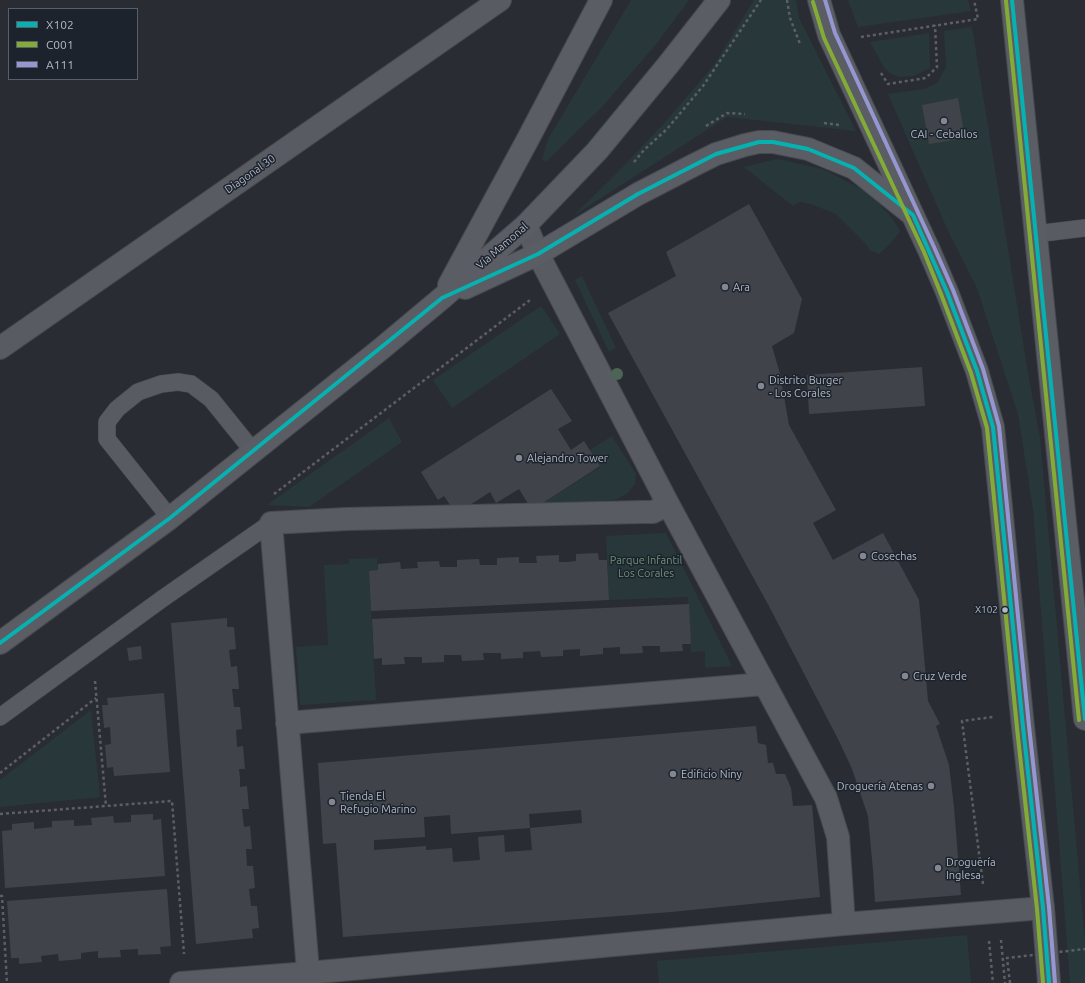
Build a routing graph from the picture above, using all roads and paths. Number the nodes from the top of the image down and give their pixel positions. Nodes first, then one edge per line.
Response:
1 (500, 0) edge
2 (602, 0) edge
3 (719, 0) edge
4 (761, 0) edge
5 (819, 0) edge
6 (974, 0) edge
7 (1012, 0) edge
8 (935, 25) junction
9 (857, 38) dead end
10 (879, 71) dead end
11 (751, 114) dead end
12 (817, 122) dead end
13 (839, 125) dead end
14 (701, 128) dead end
15 (630, 167) dead end
16 (913, 215) junction
17 (526, 225) junction
18 (1085, 228) edge
19 (1035, 234) junction
20 (538, 254) junction
21 (442, 298) junction
22 (0, 348) edge
23 (253, 451) junction
24 (667, 502) junction
25 (170, 518) junction
26 (271, 523) junction
27 (0, 643) edge
28 (93, 649) junction
29 (764, 684) junction
30 (96, 698) junction
31 (996, 716) dead end
32 (0, 717) edge
33 (1085, 719) edge
34 (287, 723) junction
35 (0, 773) edge
36 (106, 806) junction
37 (0, 814) edge
38 (0, 896) edge
39 (1043, 908) junction
40 (987, 912) junction
41 (844, 924) junction
42 (1085, 949) edge
43 (309, 978) edge
44 (7, 983) edge
45 (181, 983) edge
46 (186, 983) edge
47 (993, 983) edge
48 (1005, 983) edge
49 (1010, 983) edge
50 (1049, 983) edge

1 - 22 street, Diagonal 30
2 - 21 main road
3 - 17 main road, Vía Mamonal
4 - 15 path
5 - 16 main road
6 - 8 path
7 - 19 main road
8 - 9 path
8 - 10 path
11 - 14 path
12 - 13 path
16 - 20 main road
16 - 39 main road
17 - 20 street
17 - 21 main road, Vía Mamonal
18 - 19 lane
19 - 33 main road
20 - 21 main road
20 - 24 street
21 - 23 main road, Vía Mamonal
23 - 25 main road, Vía Mamonal
23 - 25 lane
24 - 26 street
24 - 29 street
25 - 27 main road, Vía Mamonal
26 - 28 lane
26 - 34 street
28 - 30 path
28 - 32 lane
29 - 34 street
29 - 41 street
30 - 35 path
30 - 36 path
31 - 40 path
34 - 43 street
36 - 37 path
36 - 46 path
38 - 44 path
39 - 40 street
39 - 50 main road
40 - 41 street
41 - 43 street
42 - 49 path, bridge
43 - 46 street
45 - 46 street
47 - 48 path

